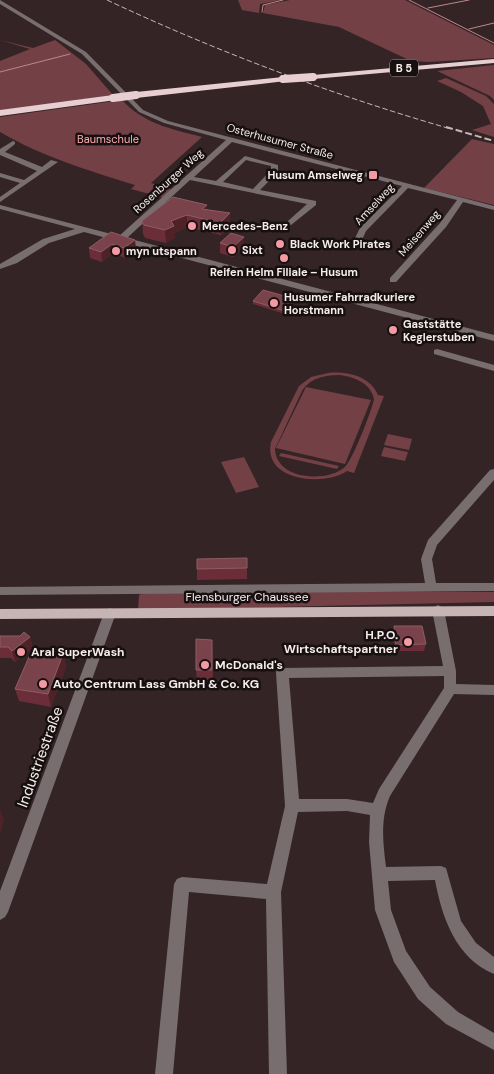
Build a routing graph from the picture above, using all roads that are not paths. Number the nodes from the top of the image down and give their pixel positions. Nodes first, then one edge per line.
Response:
1 (0, 2) edge
2 (494, 61) edge
3 (1, 113) edge
4 (230, 140) junction
5 (13, 144) dead end
6 (0, 152) edge
7 (54, 162) dead end
8 (42, 170) junction
9 (0, 175) edge
10 (190, 178) junction
11 (25, 182) junction
12 (217, 184) junction
13 (406, 186) junction
14 (254, 192) junction
15 (0, 200) edge
16 (460, 201) junction
17 (0, 207) edge
18 (494, 208) edge
19 (291, 223) dead end
20 (83, 229) junction
21 (359, 238) dead end
22 (121, 239) junction
23 (0, 266) edge
24 (393, 280) dead end
25 (494, 338) edge
26 (437, 352) dead end
27 (494, 368) edge
28 (494, 473) edge
29 (494, 587) edge
30 (432, 588) junction
31 (0, 591) edge
32 (438, 610) junction
33 (494, 611) edge
34 (110, 613) junction
35 (0, 614) edge
36 (450, 671) junction
37 (450, 689) junction
38 (494, 690) edge
39 (292, 806) junction
40 (377, 810) junction
41 (380, 874) junction
42 (273, 892) junction
43 (0, 912) edge
44 (494, 966) edge
45 (494, 1042) edge
46 (164, 1074) edge
47 (278, 1074) edge

1 - 4 street, Osterhusumer Straße
2 - 3 highway, B 5, bridge
4 - 10 street, Rosenburger Weg
4 - 13 street, Osterhusumer Straße
5 - 6 street
6 - 8 street
7 - 8 street
8 - 11 street
9 - 11 street
10 - 12 street
10 - 22 street, Rosenburger Weg
11 - 15 street
12 - 14 street
12 - 14 street
13 - 16 street, Osterhusumer Straße
13 - 21 street, Amselweg
14 - 19 street
16 - 18 street, Osterhusumer Straße
16 - 24 street, Meisenweg
17 - 20 street
20 - 22 street
20 - 23 street
22 - 25 street
26 - 27 street
28 - 30 street
29 - 30 street, Flensburger Chaussee
30 - 31 street, Flensburger Chaussee
32 - 33 main road, Flensburger Chaussee
32 - 34 main road, Flensburger Chaussee
32 - 36 street
34 - 35 main road, Flensburger Chaussee
34 - 43 street, Industriestraße
36 - 37 street
36 - 39 street
37 - 38 street
37 - 40 street
39 - 40 street
39 - 42 street
40 - 41 street
41 - 44 street
41 - 45 street
42 - 46 street
42 - 47 street

